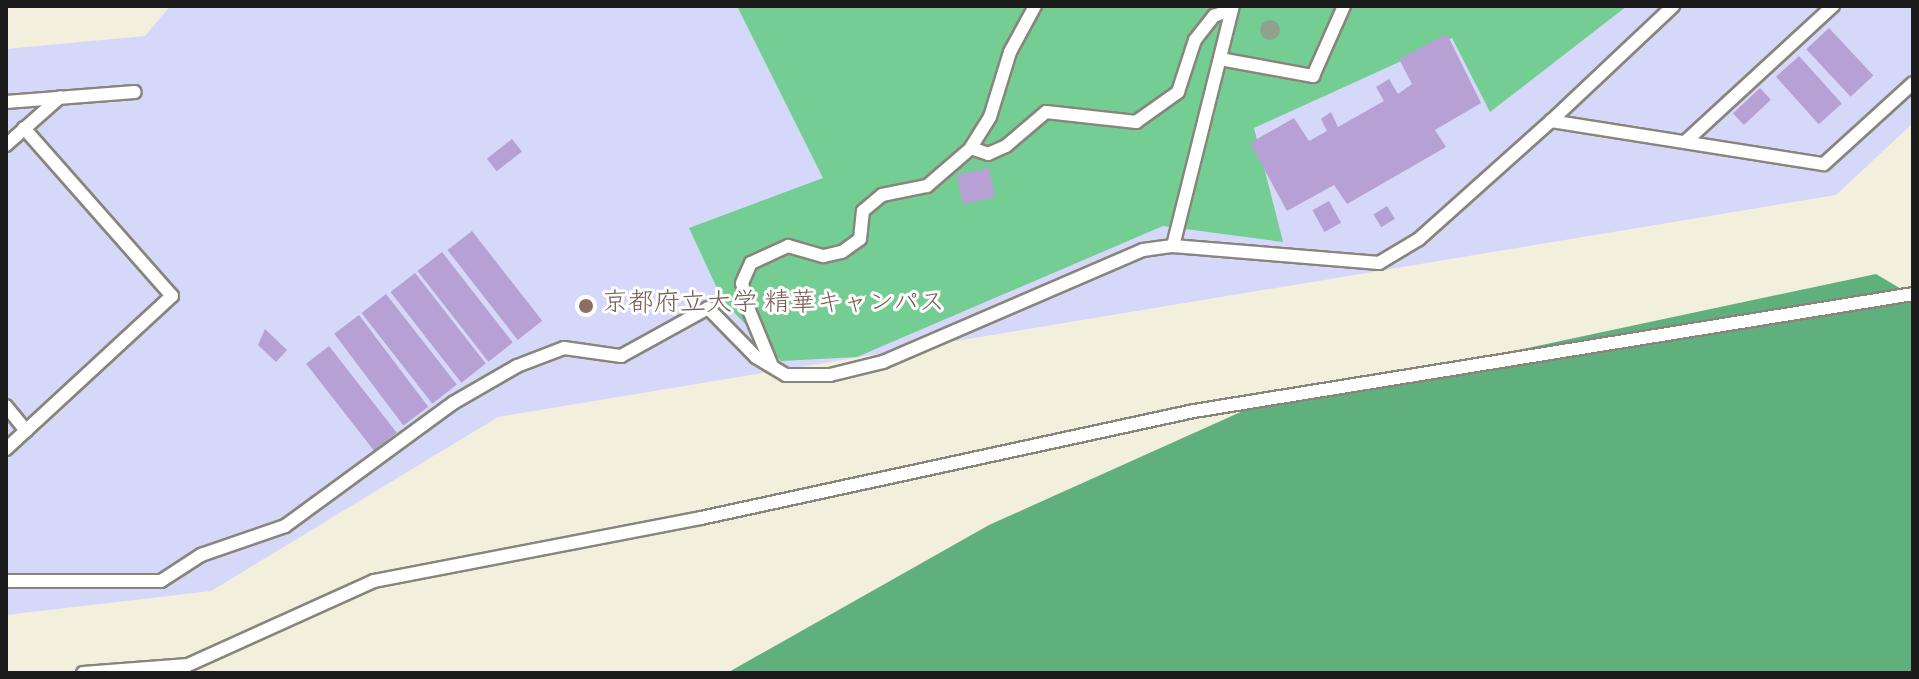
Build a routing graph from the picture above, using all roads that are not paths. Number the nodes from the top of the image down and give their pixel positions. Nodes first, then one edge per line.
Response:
1 (1035, 6) edge
2 (1344, 6) edge
3 (1673, 6) edge
4 (1833, 6) edge
5 (1232, 8) edge
6 (1220, 59) junction
7 (1913, 83) edge
8 (135, 92) dead end
9 (60, 97) junction
10 (6, 102) edge
11 (1551, 121) junction
12 (24, 128) junction
13 (1685, 142) junction
14 (6, 145) edge
15 (971, 148) junction
16 (1173, 246) junction
17 (1913, 294) edge
18 (772, 366) junction
19 (6, 406) edge
20 (26, 431) junction
21 (6, 449) edge
22 (6, 581) edge
23 (83, 673) edge

1 - 15 lane
2 - 6 lane
3 - 11 lane
4 - 13 lane
5 - 6 lane
5 - 15 lane
6 - 16 lane
7 - 13 lane
8 - 9 lane
9 - 10 lane
9 - 12 lane
11 - 13 lane
11 - 16 lane
12 - 14 lane
12 - 20 lane
15 - 18 lane
16 - 18 lane
17 - 23 lane
18 - 22 lane
19 - 20 lane
20 - 21 lane

